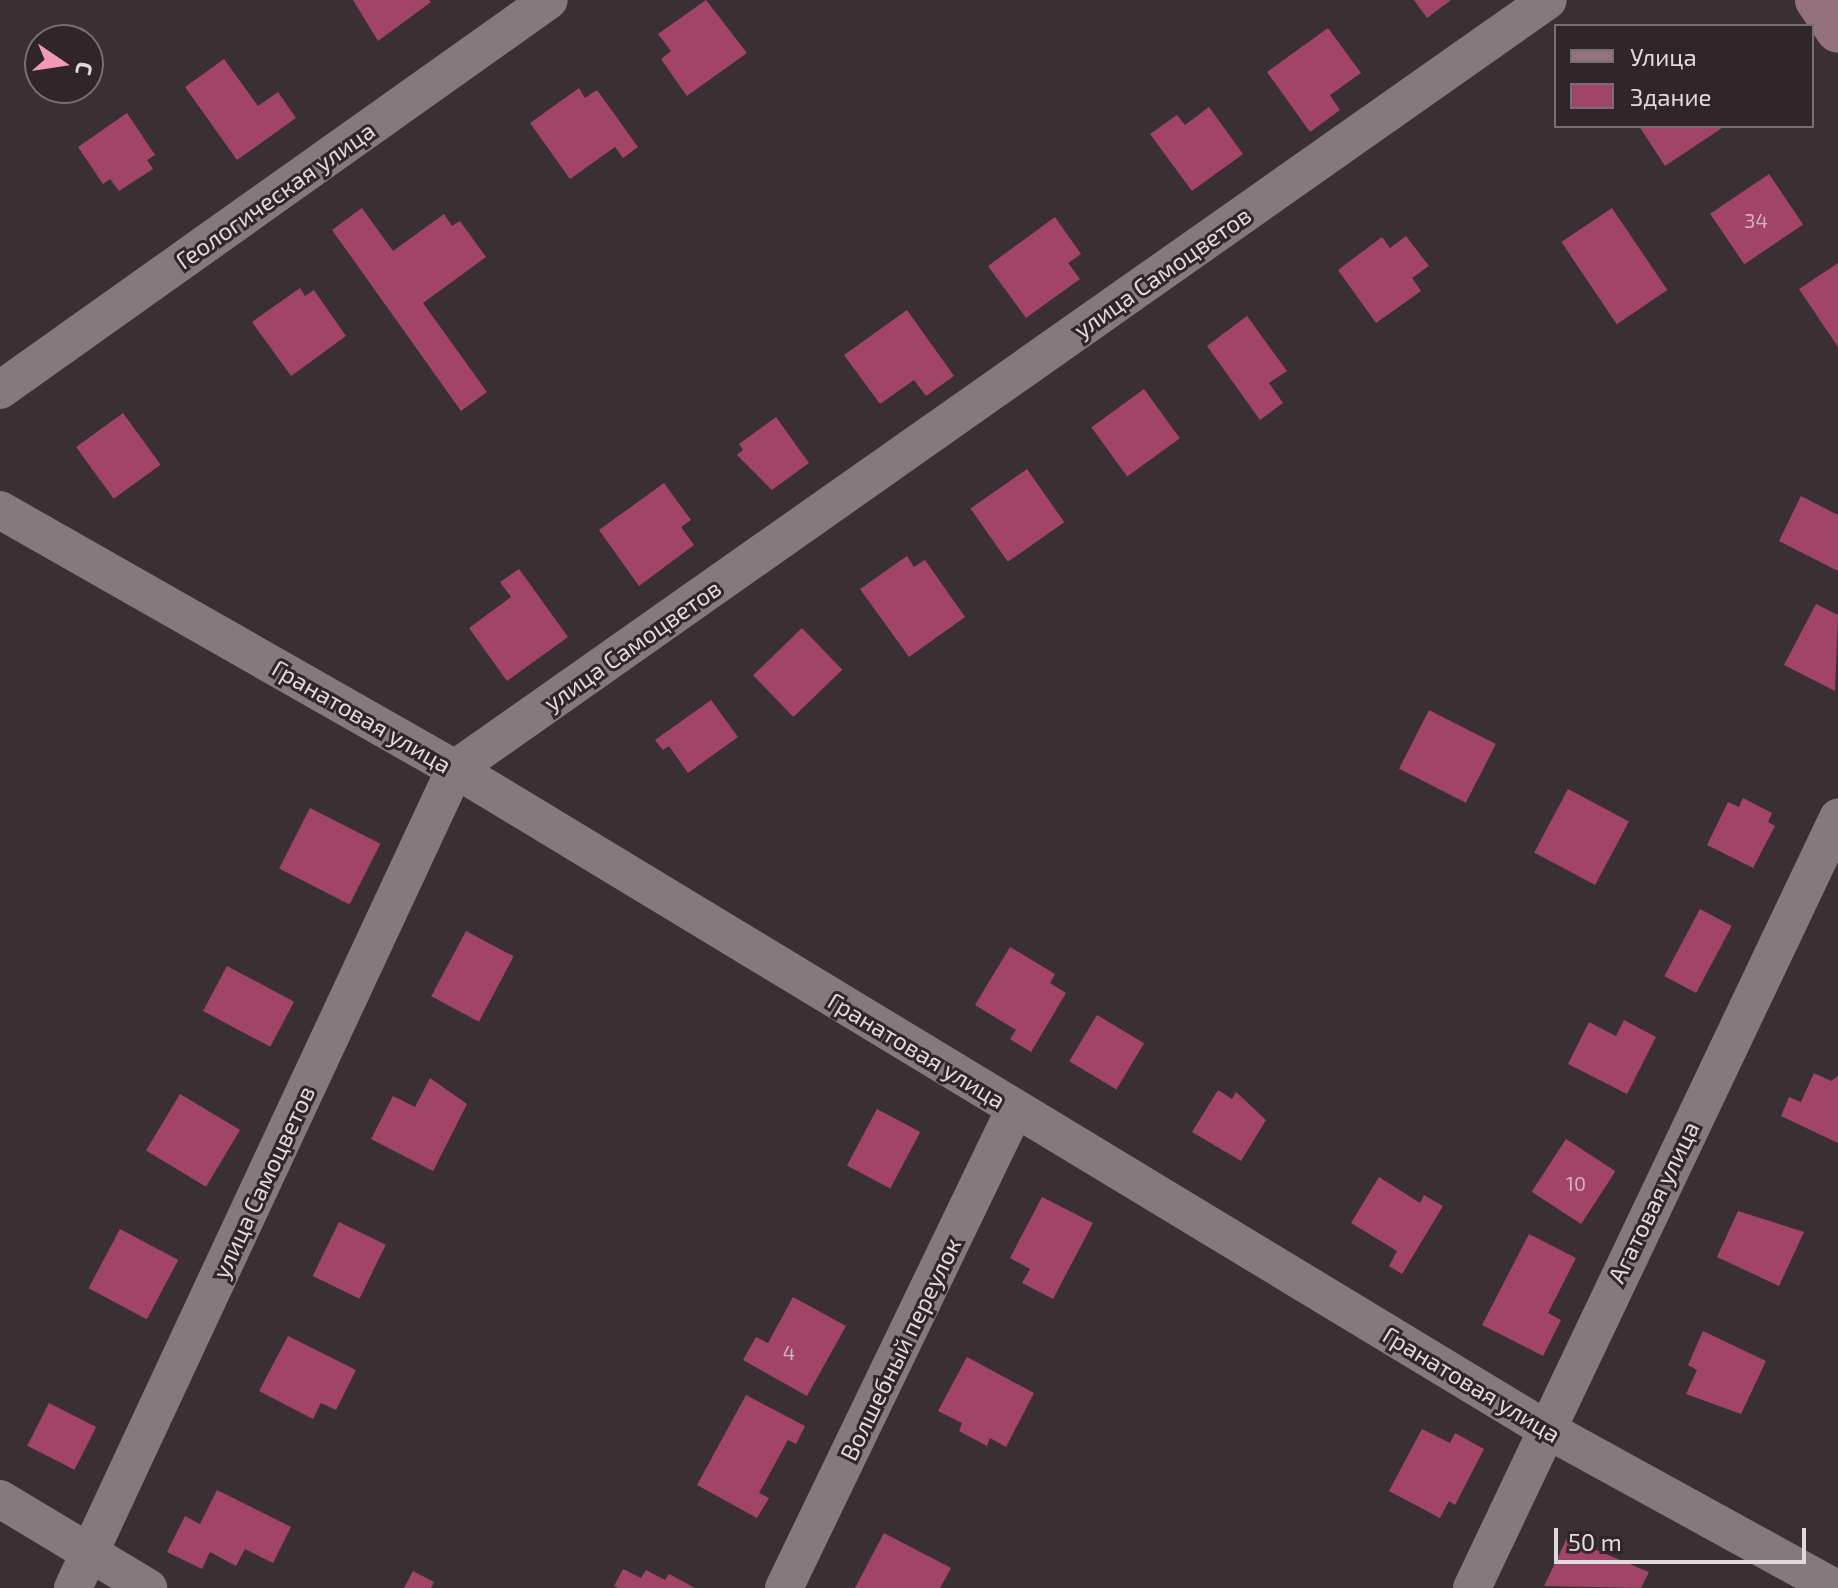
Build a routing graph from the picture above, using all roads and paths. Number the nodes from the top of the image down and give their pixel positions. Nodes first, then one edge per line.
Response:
1 (549, 0) edge
2 (1548, 0) edge
3 (1817, 0) edge
4 (1838, 31) edge
5 (0, 390) edge
6 (0, 510) edge
7 (455, 769) junction
8 (1838, 818) edge
9 (1015, 1109) junction
10 (1544, 1428) junction
11 (0, 1499) edge
12 (90, 1554) junction
13 (73, 1588) edge
14 (148, 1588) edge
15 (784, 1588) edge
16 (1472, 1588) edge
17 (1835, 1588) edge

1 - 5 street, Геологическая улица
2 - 7 street, улица Самоцветов
3 - 4 street
6 - 7 street, Гранатовая улица
7 - 9 street, Гранатовая улица
7 - 12 street, улица Самоцветов
8 - 10 street, Агатовая улица
9 - 10 street, Гранатовая улица
9 - 15 street, Волшебный переулок
10 - 16 street, Агатовая улица
10 - 17 street, Гранатовая улица
11 - 12 street
12 - 13 street, улица Самоцветов
12 - 14 street

